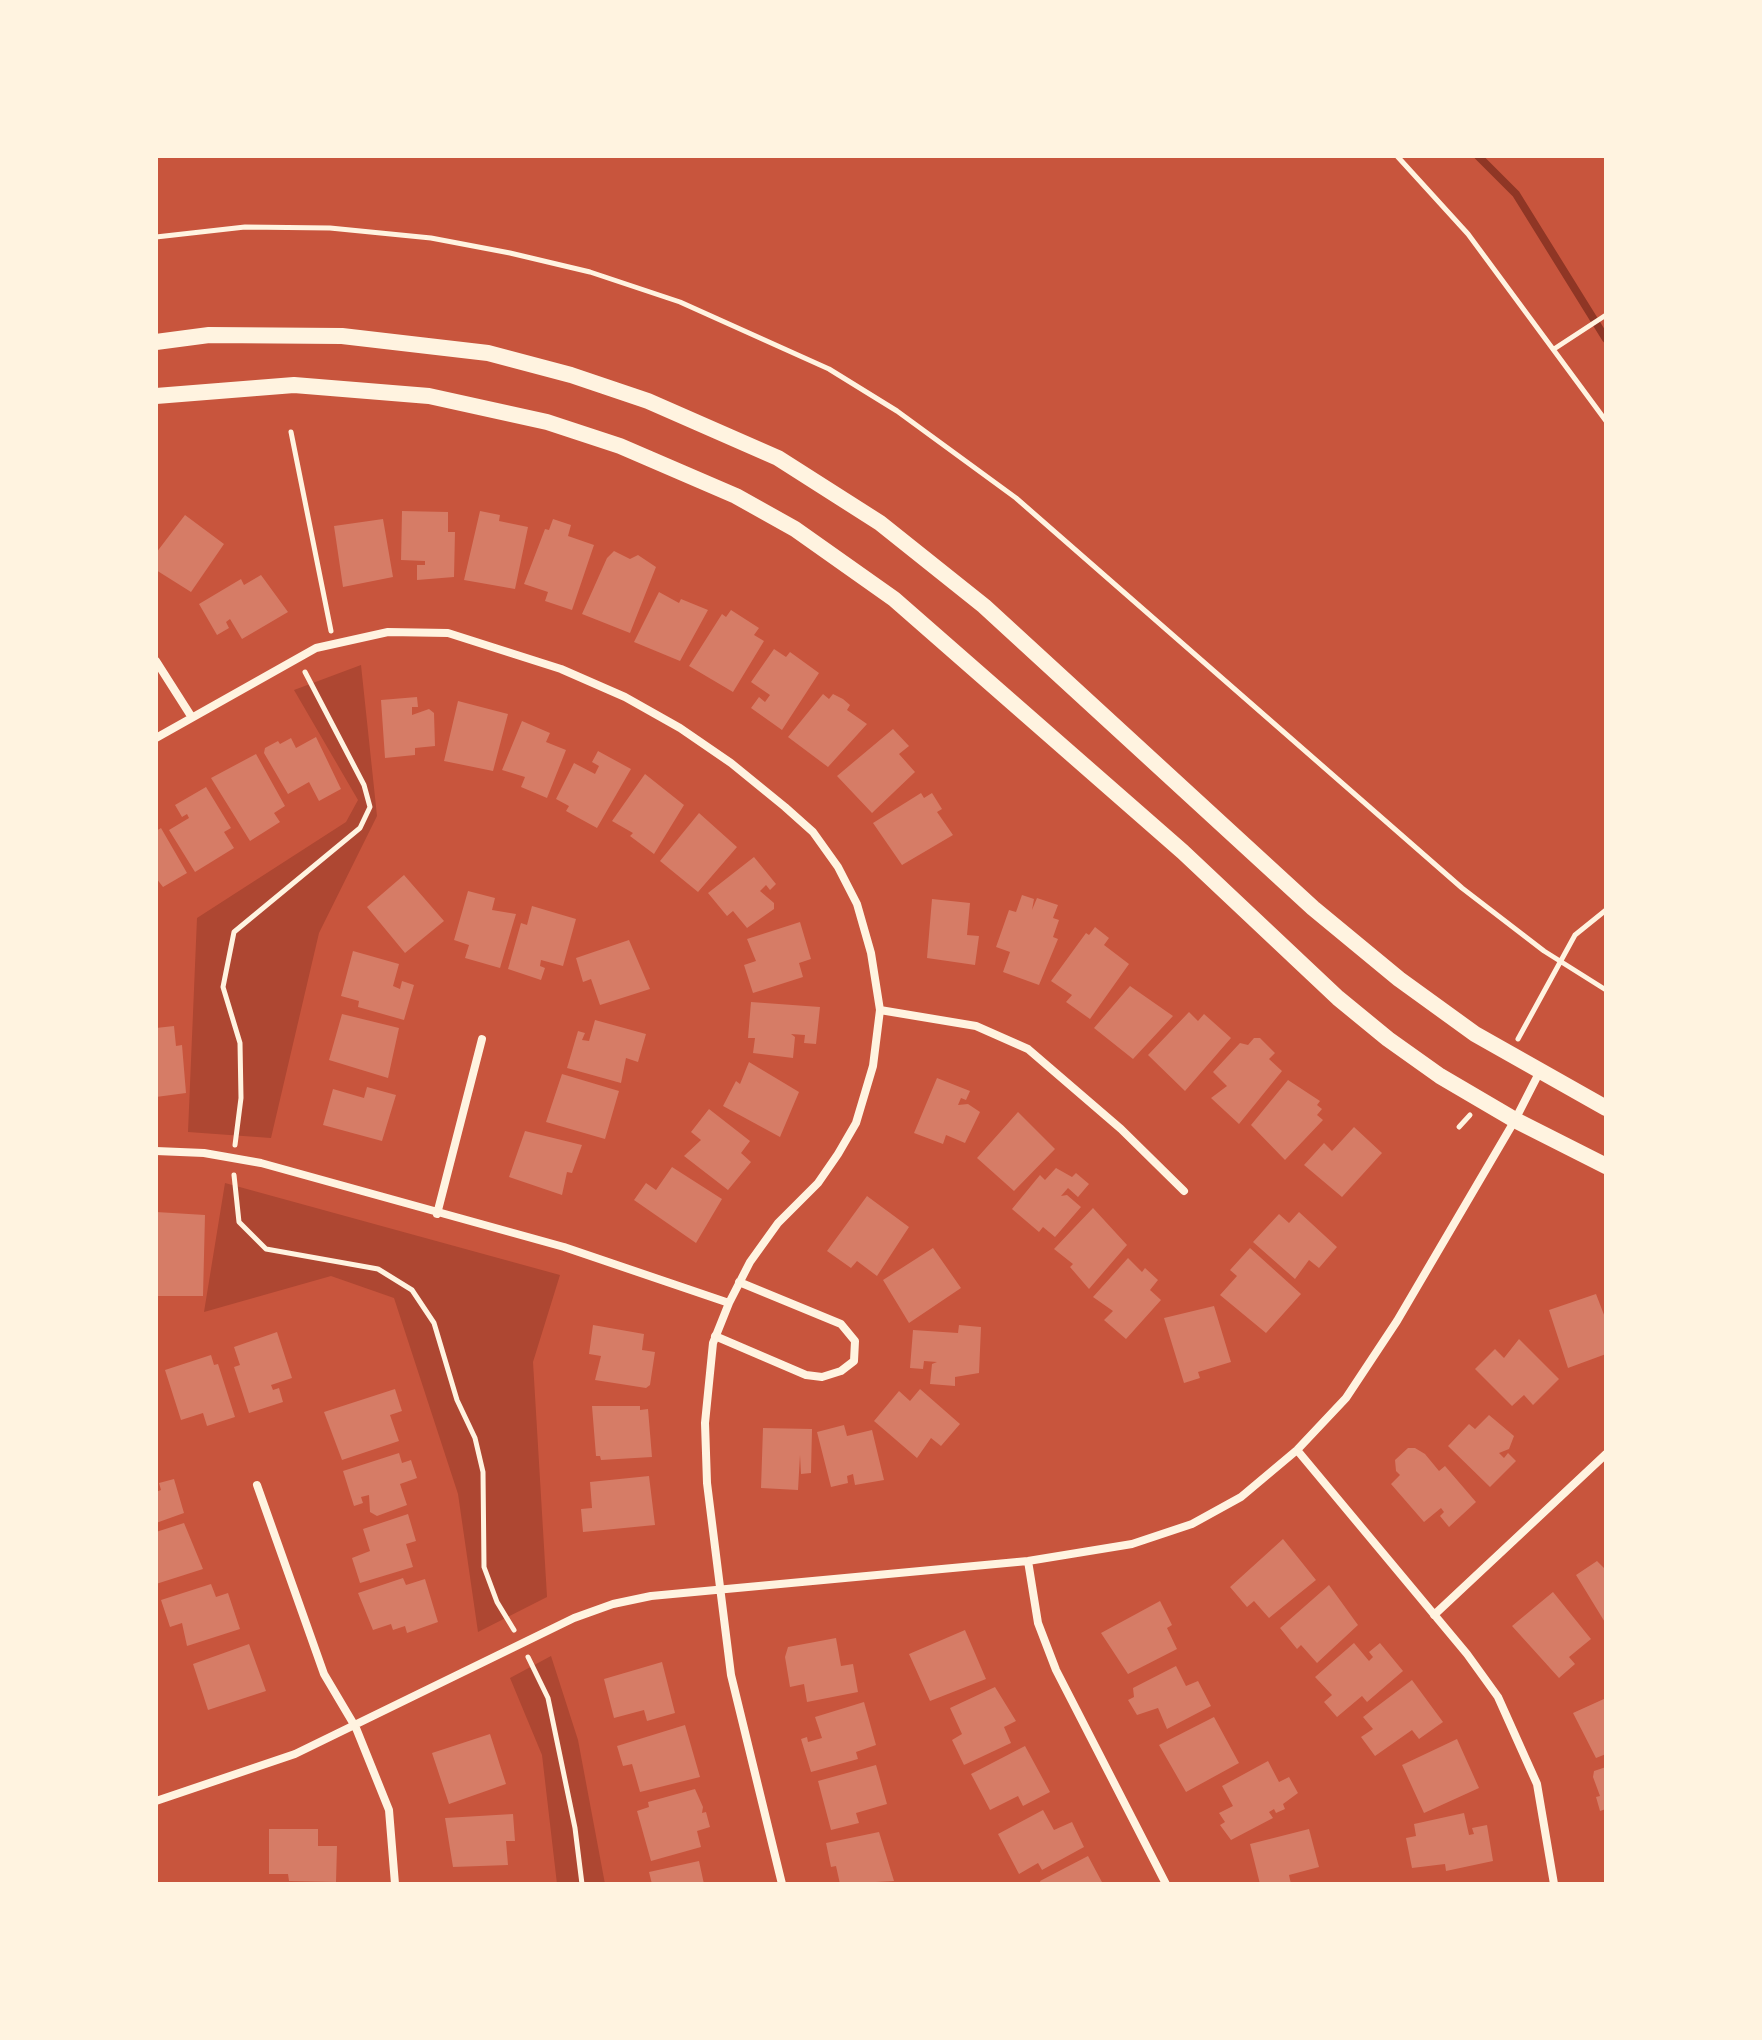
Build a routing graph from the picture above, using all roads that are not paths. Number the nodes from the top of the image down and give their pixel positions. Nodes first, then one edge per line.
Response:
1 (156, 342) edge
2 (156, 396) edge
3 (156, 661) edge
4 (191, 716) junction
5 (156, 738) edge
6 (880, 1010) junction
7 (482, 1039) dead end
8 (1539, 1073) junction
9 (1606, 1108) edge
10 (1515, 1120) junction
11 (156, 1151) edge
12 (1606, 1166) edge
13 (1184, 1191) dead end
14 (437, 1214) junction
15 (739, 1282) junction
16 (729, 1303) junction
17 (715, 1336) junction
18 (1297, 1450) junction
19 (1606, 1454) edge
20 (257, 1485) dead end
21 (1028, 1561) junction
22 (719, 1591) junction
23 (1434, 1615) junction
24 (356, 1728) junction
25 (156, 1801) edge
26 (395, 1884) edge
27 (782, 1884) edge
28 (1166, 1884) edge
29 (1554, 1884) edge

1 - 8 main road
2 - 10 main road
3 - 4 street
4 - 5 street
4 - 6 street
6 - 13 street
6 - 15 street
7 - 14 street
8 - 9 main road
8 - 10 street
10 - 12 main road
10 - 18 street
11 - 14 street
14 - 16 street
15 - 16 street
15 - 17 street
16 - 17 street
17 - 22 street
18 - 21 street
18 - 23 street
19 - 23 street
20 - 24 street
21 - 22 street
21 - 28 street
22 - 24 street
22 - 27 street
23 - 29 street
24 - 25 street
24 - 26 street

